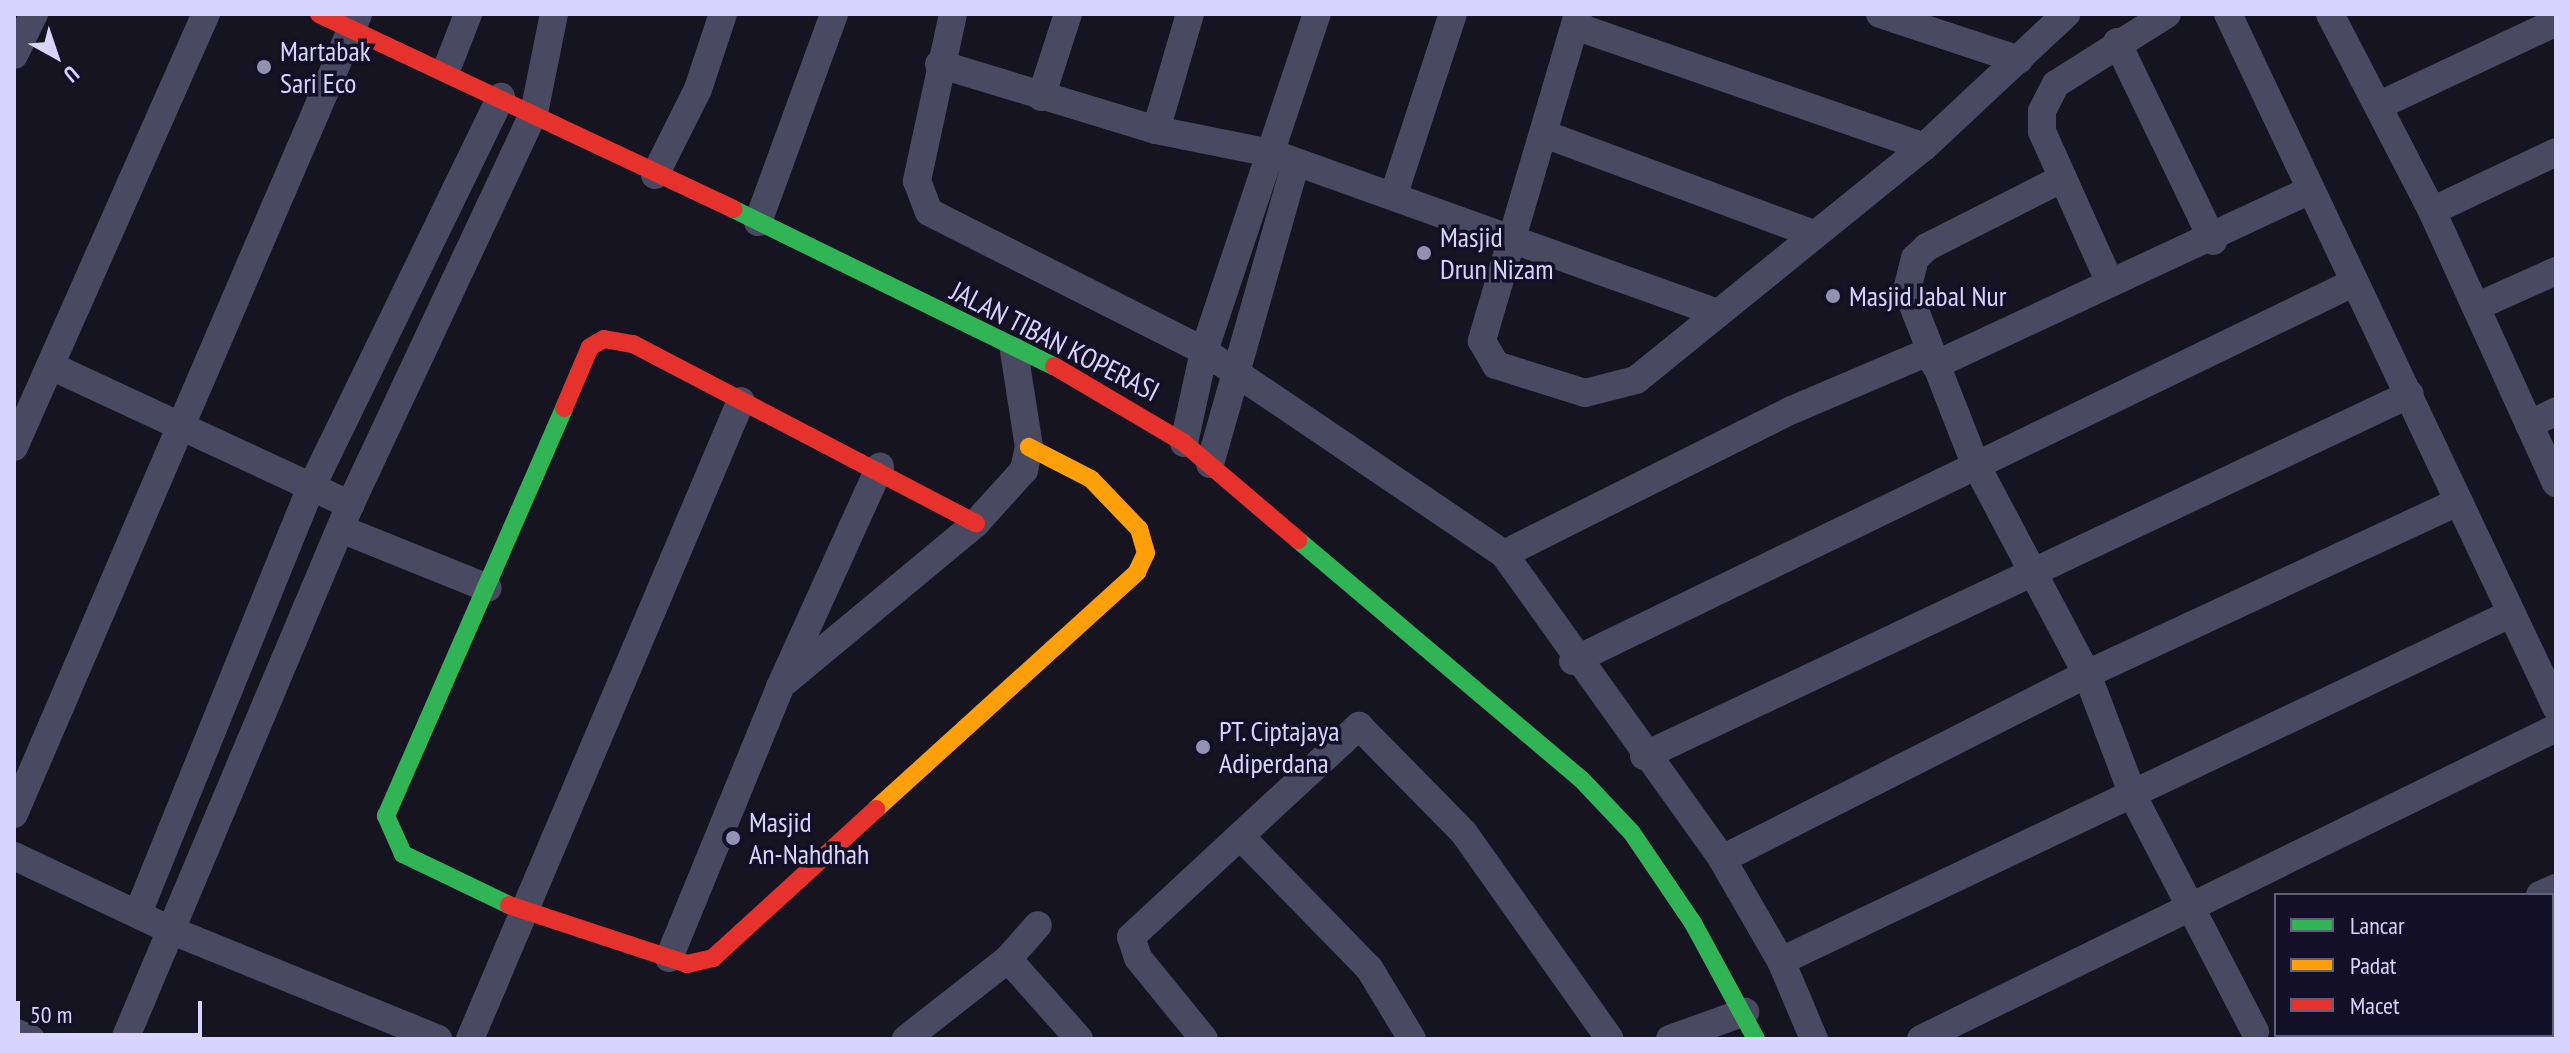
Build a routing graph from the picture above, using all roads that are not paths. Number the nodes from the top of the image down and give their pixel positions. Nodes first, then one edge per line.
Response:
1 (34, 14) edge
2 (206, 14) edge
3 (319, 14) edge
4 (468, 14) edge
5 (554, 14) edge
6 (723, 14) edge
7 (953, 14) edge
8 (1068, 14) edge
9 (1190, 14) edge
10 (1317, 14) edge
11 (1453, 14) edge
12 (1880, 14) edge
13 (2066, 14) edge
14 (2167, 14) edge
15 (2228, 14) edge
16 (2330, 14) edge
17 (825, 17) edge
18 (1576, 20) edge
19 (356, 22) edge
20 (2556, 22) edge
21 (2117, 42) junction
22 (14, 55) edge
23 (2019, 60) junction
24 (939, 64) junction
25 (447, 68) junction
26 (501, 97) junction
27 (1041, 97) junction
28 (2380, 105) junction
29 (534, 113) junction
30 (1156, 130) junction
31 (1547, 135) junction
32 (1924, 147) junction
33 (2556, 152) edge
34 (1283, 158) junction
35 (655, 175) junction
36 (2063, 178) junction
37 (2308, 191) junction
38 (1394, 194) junction
39 (2432, 211) junction
40 (758, 222) junction
41 (1810, 233) junction
42 (2213, 241) junction
43 (1513, 242) junction
44 (2556, 271) edge
45 (2110, 283) junction
46 (2353, 283) junction
47 (2478, 306) junction
48 (1713, 311) junction
49 (1014, 351) junction
50 (1204, 351) junction
51 (1932, 358) junction
52 (51, 366) junction
53 (1232, 368) junction
54 (2410, 394) junction
55 (741, 401) junction
56 (2556, 411) edge
57 (2529, 425) junction
58 (184, 427) junction
59 (1184, 443) junction
60 (14, 447) edge
61 (1029, 447) junction
62 (1974, 461) junction
63 (1210, 464) junction
64 (880, 467) junction
65 (2556, 483) edge
66 (311, 488) junction
67 (2457, 502) junction
68 (346, 517) junction
69 (976, 523) junction
70 (1504, 554) junction
71 (2028, 572) junction
72 (488, 588) junction
73 (2510, 614) junction
74 (1573, 661) junction
75 (2087, 674) junction
76 (780, 687) junction
77 (2556, 707) edge
78 (2556, 728) edge
79 (1644, 756) junction
80 (2134, 798) junction
81 (14, 814) edge
82 (1240, 836) junction
83 (14, 856) edge
84 (1722, 859) junction
85 (2186, 903) junction
86 (524, 912) junction
87 (138, 913) junction
88 (1038, 925) dead end
89 (175, 932) junction
90 (669, 958) junction
91 (1008, 959) junction
92 (1781, 961) junction
93 (1745, 1012) junction
94 (2257, 1030) edge
95 (14, 1032) edge
96 (31, 1039) edge
97 (125, 1039) edge
98 (438, 1039) edge
99 (470, 1039) edge
100 (906, 1039) edge
101 (1079, 1039) edge
102 (1204, 1039) edge
103 (1412, 1039) edge
104 (1610, 1039) edge
105 (1670, 1039) edge
106 (1756, 1039) edge
107 (1814, 1039) edge
108 (1921, 1039) edge

1 - 22 street
2 - 52 street
3 - 19 street, JALAN TIBAN KOPERASI
4 - 25 street
5 - 29 street
6 - 35 street
7 - 24 street
8 - 27 street
9 - 30 street
10 - 34 street
11 - 38 street
12 - 23 street
13 - 23 street
14 - 21 street
15 - 37 street
16 - 28 street
17 - 40 street
18 - 31 street
18 - 32 street
19 - 25 street, JALAN TIBAN KOPERASI
19 - 58 street
20 - 28 street
21 - 36 street
21 - 42 street
23 - 32 street
24 - 27 street
24 - 50 street
25 - 26 street, JALAN TIBAN KOPERASI
26 - 29 street, JALAN TIBAN KOPERASI
26 - 66 street
27 - 30 street
28 - 39 street
29 - 35 street, JALAN TIBAN KOPERASI
29 - 68 street
30 - 34 street
31 - 41 street
31 - 43 street
32 - 41 street
33 - 39 street
34 - 38 street
34 - 50 street
34 - 53 street
35 - 40 street, JALAN TIBAN KOPERASI
36 - 45 street
36 - 51 street
37 - 42 street
37 - 46 street
38 - 43 street
39 - 47 street
40 - 49 street, JALAN TIBAN KOPERASI
41 - 48 street
42 - 45 street
43 - 48 street
43 - 48 street
44 - 47 street
45 - 51 street
46 - 54 street
46 - 62 street
47 - 57 street
49 - 59 street, JALAN TIBAN KOPERASI
49 - 61 street
50 - 53 street
50 - 59 street
51 - 62 street
51 - 70 street
52 - 58 street
52 - 60 street
53 - 63 street
53 - 70 street
54 - 67 street
54 - 71 street
55 - 64 street
55 - 72 street
55 - 86 street
56 - 57 street
57 - 65 street
58 - 66 street
58 - 81 street
59 - 63 street, JALAN TIBAN KOPERASI
61 - 69 street
61 - 90 street
62 - 71 street
62 - 74 street
63 - 93 street, JALAN TIBAN KOPERASI
64 - 69 street
64 - 76 street
66 - 68 street
66 - 87 street
67 - 73 street
67 - 75 street
68 - 72 street
68 - 89 street
69 - 76 street
70 - 74 street
71 - 75 street
71 - 79 street
72 - 86 street
73 - 77 street
73 - 80 street
74 - 79 street
75 - 80 street
75 - 84 street
76 - 90 street
78 - 85 street
79 - 84 street
80 - 85 street
80 - 92 street
82 - 102 street
82 - 103 street
82 - 104 street
83 - 87 street
84 - 92 street
85 - 94 street
85 - 108 street
86 - 90 street
86 - 99 street
87 - 89 street
88 - 91 street
89 - 97 street
89 - 98 street
91 - 100 street
91 - 101 street
92 - 107 street
93 - 105 street
93 - 106 street, JALAN TIBAN KOPERASI
95 - 96 street

